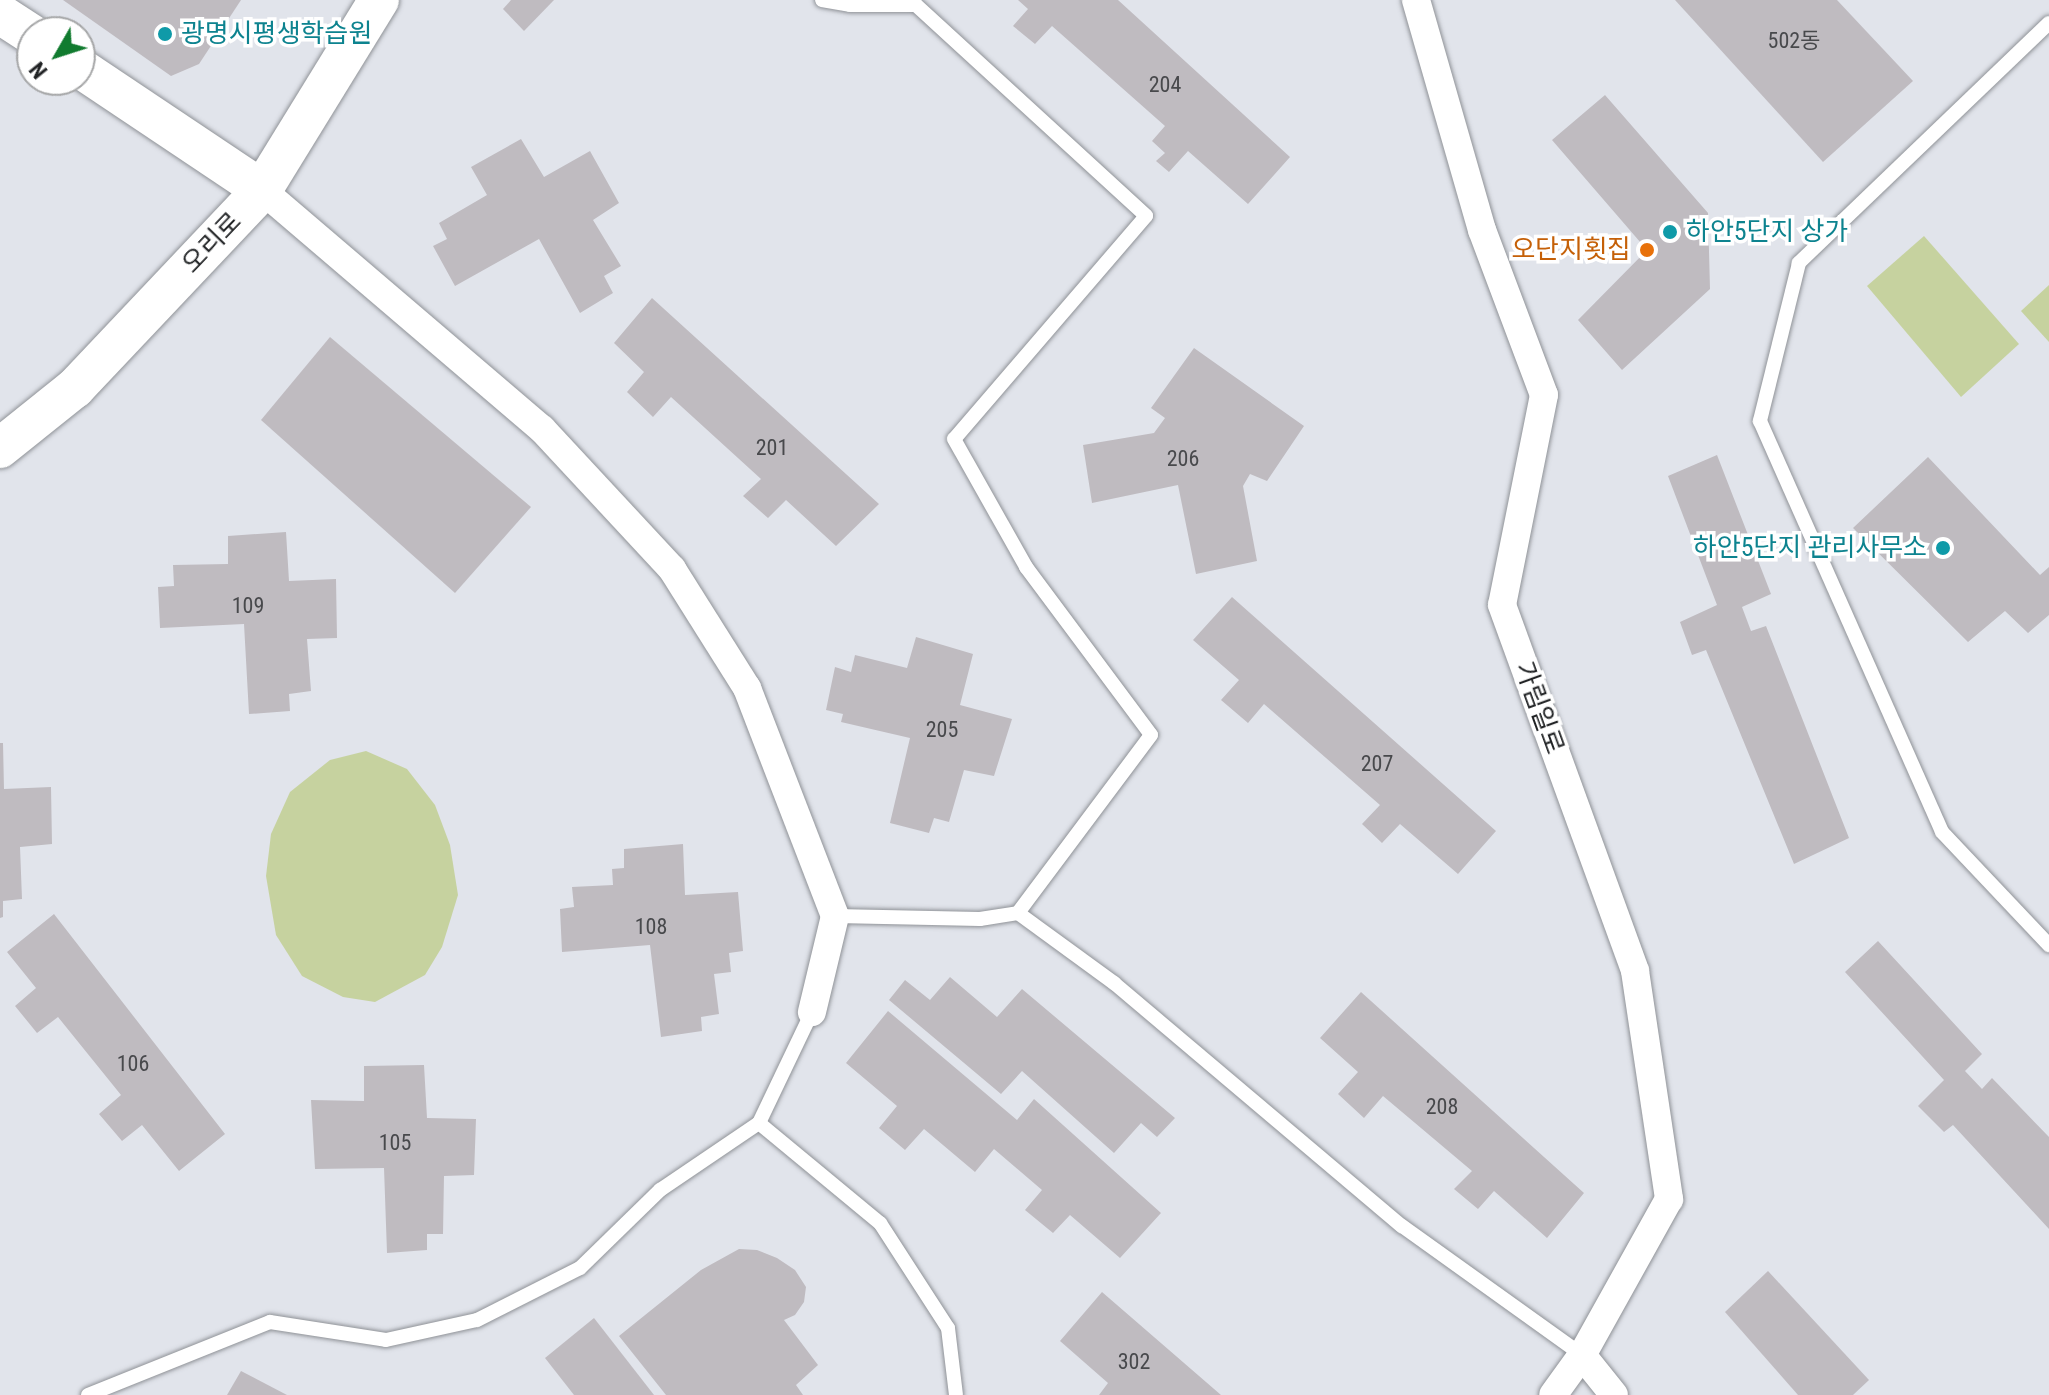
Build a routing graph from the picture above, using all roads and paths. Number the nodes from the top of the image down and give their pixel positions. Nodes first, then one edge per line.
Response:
1 (379, 0) edge
2 (822, 0) edge
3 (1416, 0) edge
4 (2049, 23) edge
5 (96, 79) edge
6 (262, 190) junction
7 (0, 448) edge
8 (1018, 913) junction
9 (835, 916) junction
10 (2049, 945) edge
11 (812, 1012) joint
12 (759, 1123) junction
13 (1582, 1355) junction
14 (88, 1395) edge
15 (956, 1395) edge
16 (1553, 1395) edge
17 (1614, 1395) edge

1 - 6 main road, 오리로
2 - 8 lane
3 - 13 street, 가림일로
4 - 10 lane
5 - 6 main road
6 - 7 main road, 오리로
6 - 9 street
8 - 9 lane
8 - 13 lane
9 - 11 street
11 - 12 lane
12 - 14 lane
12 - 15 lane
13 - 16 street, 가림일로
13 - 17 street

